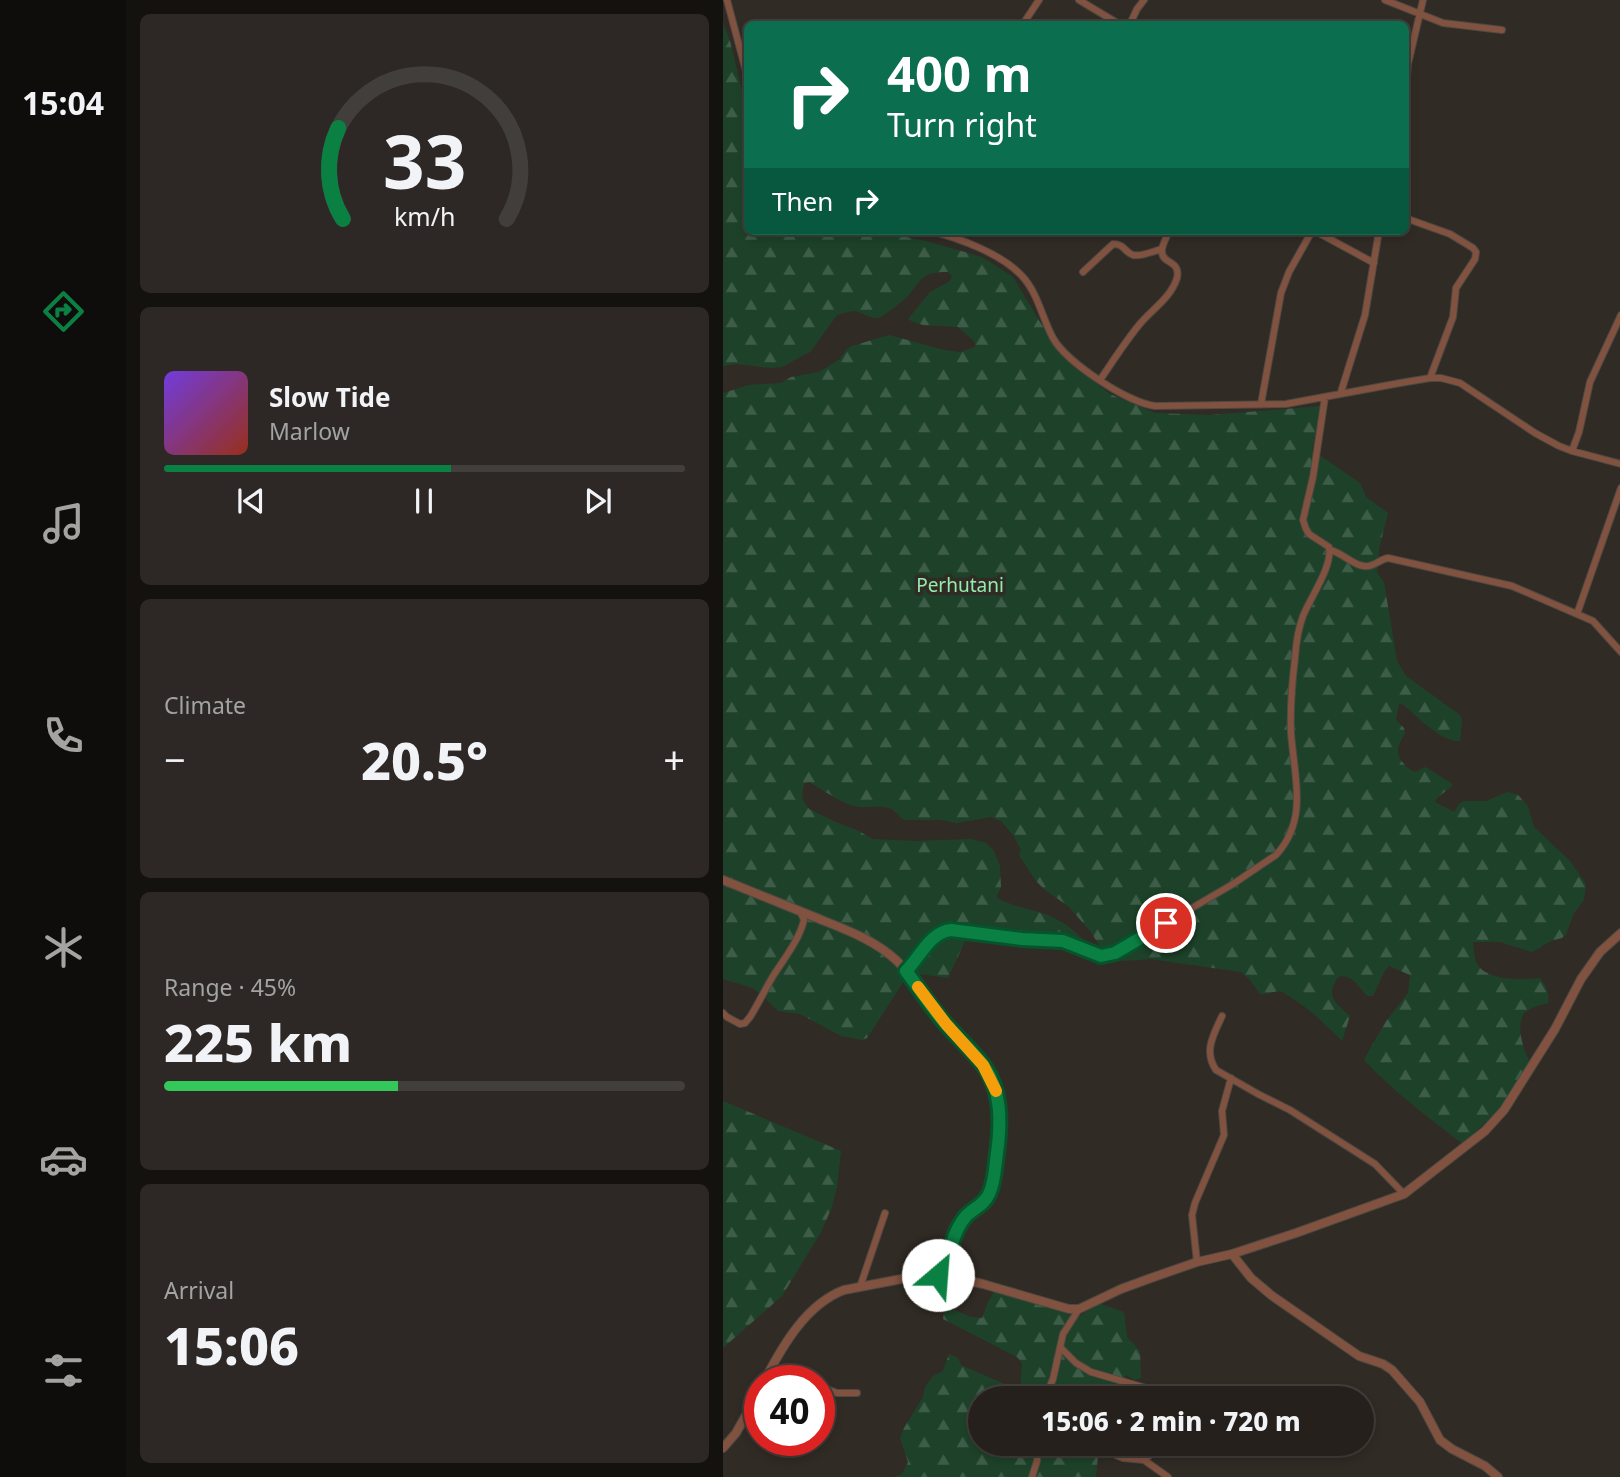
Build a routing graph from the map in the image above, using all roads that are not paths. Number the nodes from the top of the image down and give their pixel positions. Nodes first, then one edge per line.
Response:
1 (727, 0) edge
2 (1039, 0) edge
3 (1079, 0) edge
4 (1144, 0) edge
5 (1385, 0) edge
6 (1423, 0) edge
7 (1420, 14) junction
8 (1025, 21) edge
9 (1114, 21) edge
10 (1131, 21) edge
11 (1502, 30) dead end
12 (1409, 60) edge
13 (744, 64) edge
14 (1409, 219) edge
15 (944, 235) edge
16 (1167, 235) edge
17 (1312, 235) edge
18 (1321, 235) edge
19 (1378, 235) edge
20 (1162, 249) junction
21 (1373, 263) junction
22 (1083, 272) dead end
23 (1620, 314) edge
24 (1430, 378) junction
25 (1100, 380) junction
26 (1341, 392) junction
27 (1325, 397) junction
28 (1261, 404) junction
29 (1572, 451) junction
30 (1620, 464) edge
31 (1620, 488) edge
32 (1330, 550) junction
33 (1577, 614) junction
34 (1620, 652) edge
35 (723, 880) edge
36 (801, 911) junction
37 (1620, 933) edge
38 (906, 971) junction
39 (723, 1013) edge
40 (1222, 1016) dead end
41 (1231, 1079) junction
42 (1404, 1194) junction
43 (885, 1213) dead end
44 (1232, 1254) junction
45 (1197, 1262) junction
46 (947, 1276) junction
47 (860, 1287) junction
48 (1069, 1309) junction
49 (1079, 1309) junction
50 (1072, 1319) junction
51 (1061, 1348) junction
52 (773, 1365) edge
53 (1050, 1386) edge
54 (1139, 1386) edge
55 (835, 1392) edge
56 (857, 1393) dead end
57 (744, 1419) edge
58 (723, 1448) edge
59 (1037, 1456) edge
60 (1118, 1456) edge
61 (1150, 1456) edge
62 (1144, 1460) junction
63 (1032, 1477) edge
64 (1168, 1477) edge
65 (1498, 1477) edge

1 - 13 street
2 - 8 street
3 - 9 street
4 - 10 street
5 - 7 street
6 - 7 street
7 - 11 street
7 - 12 street
14 - 24 street
15 - 25 street
16 - 20 street
17 - 28 street
18 - 21 street
19 - 21 street
20 - 22 street
20 - 25 street
21 - 26 street
23 - 29 street
24 - 26 street
24 - 29 street
25 - 28 street
26 - 27 street
27 - 28 street
27 - 32 street
29 - 30 street
31 - 33 street
32 - 33 street
32 - 38 street
33 - 34 street
35 - 36 street
36 - 38 street
36 - 39 street
37 - 42 street
38 - 46 street
40 - 41 street
41 - 42 street
41 - 45 street
42 - 44 street
43 - 47 street
44 - 45 street
44 - 65 street
45 - 49 street
46 - 47 street
46 - 48 street
47 - 52 street
48 - 49 street
48 - 50 street
49 - 50 street
50 - 51 street
51 - 53 street
51 - 54 street
55 - 56 street
57 - 58 street
59 - 63 street
60 - 62 street
61 - 62 street
62 - 64 street

